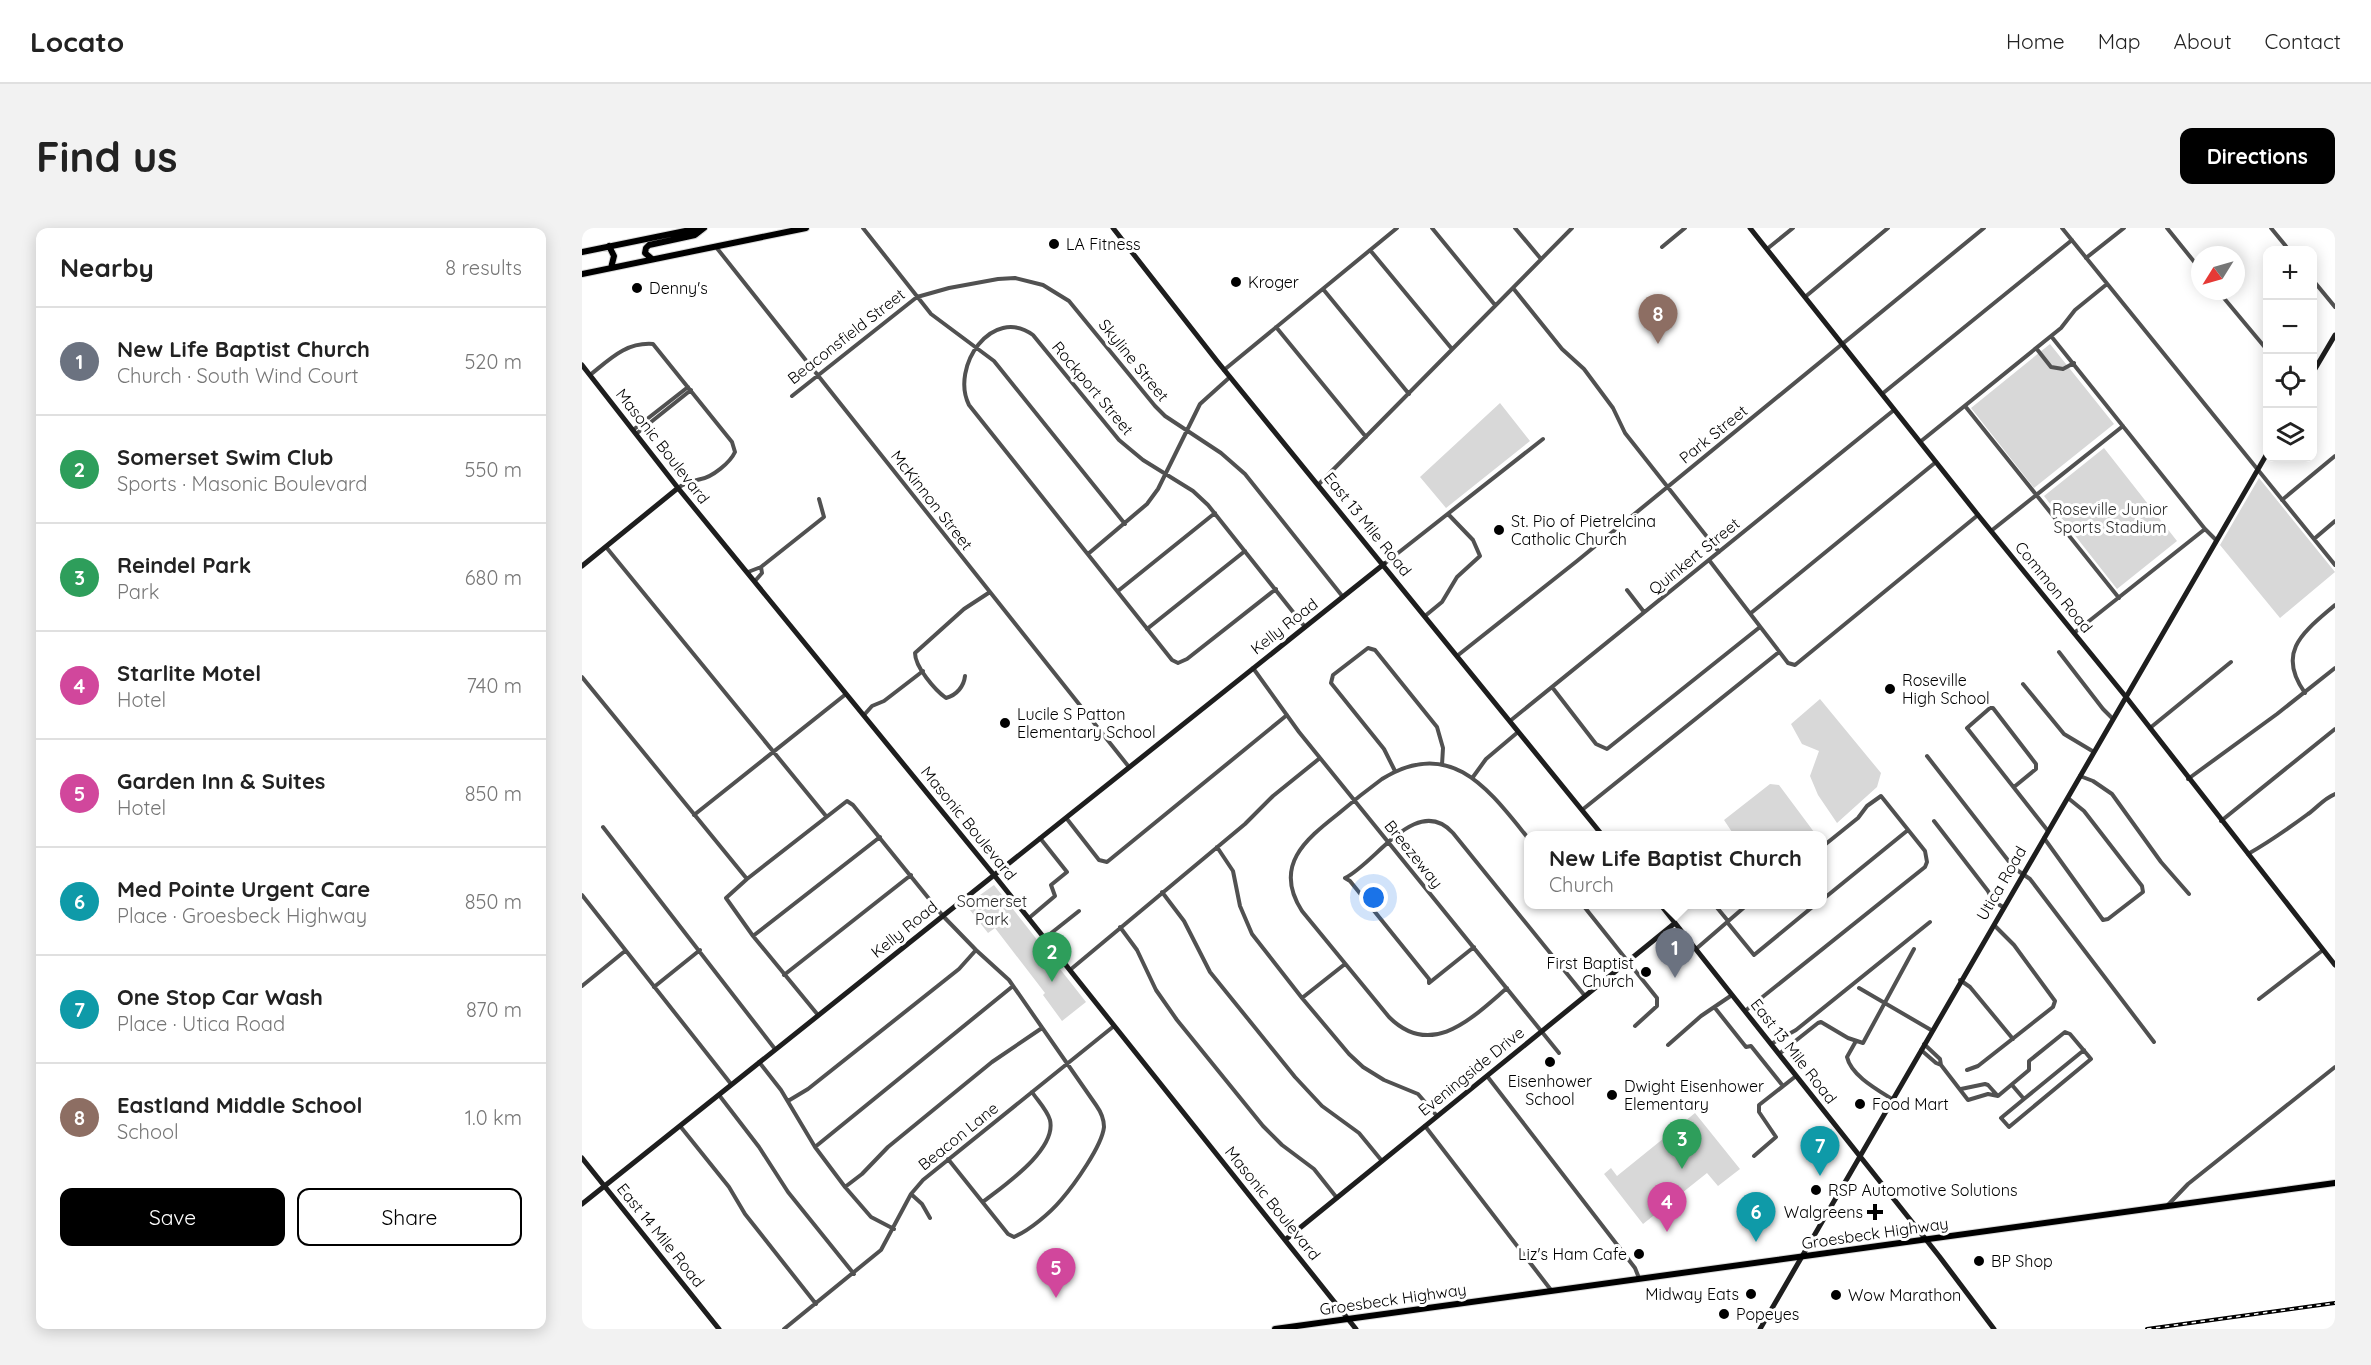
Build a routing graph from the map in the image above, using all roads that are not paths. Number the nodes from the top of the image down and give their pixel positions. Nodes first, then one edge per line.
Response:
1 (703, 228) edge
2 (806, 228) edge
3 (862, 228) edge
4 (1113, 228) edge
5 (1397, 228) edge
6 (1432, 228) edge
7 (1515, 228) edge
8 (1572, 228) edge
9 (1685, 228) edge
10 (1750, 228) edge
11 (1793, 228) edge
12 (1888, 228) edge
13 (1984, 228) edge
14 (2062, 228) edge
15 (2124, 228) edge
16 (2167, 228) edge
17 (2271, 228) edge
18 (2072, 240) junction
19 (609, 246) junction
20 (2286, 246) edge
21 (716, 247) junction
22 (1662, 247) dead end
23 (1767, 249) junction
24 (1370, 250) junction
25 (582, 252) edge
26 (2086, 258) junction
27 (2191, 258) edge
28 (652, 259) junction
29 (1541, 259) junction
30 (611, 268) junction
31 (582, 274) edge
32 (2107, 284) junction
33 (2317, 284) edge
34 (1513, 288) junction
35 (1323, 289) junction
36 (917, 297) junction
37 (1805, 297) junction
38 (2226, 300) edge
39 (1495, 305) junction
40 (2335, 307) edge
41 (1276, 327) junction
42 (2335, 335) edge
43 (2051, 336) junction
44 (1842, 344) junction
45 (2263, 345) edge
46 (977, 347) junction
47 (2036, 348) junction
48 (1452, 349) junction
49 (2074, 363) junction
50 (582, 364) edge
51 (2317, 367) edge
52 (1224, 370) junction
53 (590, 375) junction
54 (818, 375) junction
55 (1230, 376) junction
56 (689, 389) junction
57 (1408, 394) junction
58 (1882, 394) junction
59 (792, 396) dead end
60 (1965, 406) junction
61 (1894, 410) junction
62 (2123, 426) junction
63 (1186, 430) junction
64 (635, 432) junction
65 (1366, 437) junction
66 (1543, 439) dead end
67 (1920, 442) junction
68 (2335, 456) edge
69 (2263, 460) edge
70 (1936, 462) junction
71 (2257, 470) junction
72 (1166, 474) junction
73 (1318, 485) junction
74 (1668, 487) junction
75 (678, 488) junction
76 (2036, 495) junction
77 (819, 499) dead end
78 (2282, 500) junction
79 (1215, 513) junction
80 (1448, 514) junction
81 (1978, 515) junction
82 (2335, 521) edge
83 (1125, 524) junction
84 (2205, 529) junction
85 (1991, 531) junction
86 (2314, 539) junction
87 (2216, 540) junction
88 (606, 547) junction
89 (1245, 551) junction
90 (1719, 552) junction
91 (1088, 554) junction
92 (1709, 560) junction
93 (1384, 564) junction
94 (582, 566) edge
95 (2335, 566) edge
96 (761, 567) junction
97 (748, 572) junction
98 (755, 581) junction
99 (1276, 589) junction
100 (1627, 590) dead end
101 (1118, 591) junction
102 (990, 592) junction
103 (1343, 597) junction
104 (2119, 598) junction
105 (2335, 605) edge
106 (1644, 612) junction
107 (1751, 613) junction
108 (1425, 616) junction
109 (1305, 627) junction
110 (1760, 627) junction
111 (1147, 629) junction
112 (2074, 633) junction
113 (1779, 652) junction
114 (2059, 652) dead end
115 (1456, 656) junction
116 (2230, 662) dead end
117 (1253, 668) junction
118 (2335, 668) edge
119 (923, 671) junction
120 (965, 676) dead end
121 (582, 677) edge
122 (2023, 684) dead end
123 (1552, 687) junction
124 (2305, 693) junction
125 (846, 694) junction
126 (2126, 697) junction
127 (863, 715) junction
128 (1287, 715) junction
129 (2113, 719) junction
130 (1509, 722) junction
131 (2149, 729) junction
132 (2335, 729) edge
133 (1518, 732) junction
134 (775, 751) junction
135 (2094, 752) junction
136 (1927, 756) dead end
137 (1320, 758) junction
138 (1442, 765) junction
139 (1129, 768) junction
140 (1395, 771) junction
141 (2080, 776) junction
142 (1473, 777) junction
143 (2188, 779) junction
144 (2014, 787) junction
145 (2335, 794) edge
146 (2068, 798) junction
147 (1355, 800) junction
148 (1582, 810) junction
149 (694, 815) junction
150 (826, 816) junction
151 (1067, 819) junction
152 (1934, 821) dead end
153 (2221, 821) junction
154 (603, 827) dead end
155 (1908, 830) junction
156 (1599, 831) edge
157 (2048, 831) junction
158 (1524, 833) edge
159 (880, 837) junction
160 (1040, 838) junction
161 (2044, 838) junction
162 (1389, 843) junction
163 (1827, 843) edge
164 (1217, 847) junction
165 (2247, 854) junction
166 (994, 874) junction
167 (2022, 874) junction
168 (911, 875) junction
169 (747, 879) junction
170 (1162, 892) junction
171 (2189, 894) dead end
172 (582, 895) edge
173 (1827, 896) edge
174 (2003, 907) junction
175 (1586, 909) edge
176 (1664, 909) edge
177 (1718, 909) edge
178 (1742, 909) edge
179 (1810, 909) edge
180 (1079, 911) dead end
181 (943, 916) junction
182 (1029, 918) junction
183 (1727, 921) junction
184 (1930, 922) dead end
185 (1675, 923) junction
186 (1993, 924) junction
187 (1120, 927) junction
188 (753, 936) junction
189 (1045, 938) junction
190 (1474, 947) junction
191 (1914, 949) dead end
192 (700, 950) junction
193 (976, 950) junction
194 (1696, 950) junction
195 (2322, 950) junction
196 (625, 951) junction
197 (1628, 961) junction
198 (1345, 964) junction
199 (2335, 965) edge
200 (1070, 970) junction
201 (784, 975) junction
202 (1960, 980) junction
203 (582, 986) edge
204 (1013, 986) junction
205 (654, 987) junction
206 (1507, 988) junction
207 (1859, 988) dead end
208 (1732, 994) junction
209 (1585, 996) junction
210 (1302, 998) junction
211 (2259, 999) dead end
212 (1886, 1004) junction
213 (1715, 1008) junction
214 (1745, 1011) junction
215 (818, 1015) junction
216 (1114, 1026) junction
217 (1635, 1026) dead end
218 (1042, 1028) junction
219 (1931, 1030) junction
220 (1542, 1031) junction
221 (2013, 1039) junction
222 (1856, 1041) junction
223 (2154, 1042) dead end
224 (1771, 1044) junction
225 (1924, 1044) junction
226 (1668, 1045) dead end
227 (775, 1049) junction
228 (1920, 1050) junction
229 (2084, 1050) junction
230 (1558, 1053) dead end
231 (1779, 1054) junction
232 (759, 1062) junction
233 (1066, 1064) junction
234 (1941, 1065) junction
235 (2335, 1067) edge
236 (1967, 1070) dead end
237 (1487, 1076) junction
238 (1796, 1076) junction
239 (731, 1084) junction
240 (2012, 1085) junction
241 (1782, 1086) junction
242 (1961, 1089) junction
243 (1032, 1092) junction
244 (719, 1094) junction
245 (1998, 1096) junction
246 (1892, 1099) junction
247 (2024, 1099) junction
248 (788, 1101) junction
249 (1437, 1116) junction
250 (680, 1125) junction
251 (1425, 1126) junction
252 (815, 1147) junction
253 (1754, 1156) dead end
254 (1860, 1156) junction
255 (582, 1158) edge
256 (948, 1160) junction
257 (1382, 1161) junction
258 (2335, 1183) edge
259 (604, 1186) junction
260 (845, 1187) junction
261 (911, 1194) junction
262 (1337, 1198) junction
263 (983, 1202) junction
264 (582, 1204) edge
265 (2166, 1207) junction
266 (930, 1218) dead end
267 (894, 1229) junction
268 (1285, 1240) junction
269 (1926, 1240) junction
270 (1802, 1257) junction
271 (854, 1274) junction
272 (1639, 1279) junction
273 (1552, 1291) junction
274 (816, 1304) junction
275 (1348, 1319) junction
276 (719, 1329) edge
277 (784, 1329) edge
278 (1275, 1329) edge
279 (1356, 1329) edge
280 (1760, 1329) edge
281 (1994, 1329) edge

1 - 19 main road
1 - 28 main road
2 - 21 main road
3 - 36 street
4 - 52 street, East 13 Mile Road
5 - 24 street
6 - 39 street
7 - 29 street
8 - 29 street
9 - 22 street
10 - 23 street, Common Road
11 - 23 street
12 - 37 street
13 - 44 street, Park Street
14 - 18 street
15 - 26 street
16 - 27 street
17 - 20 street
18 - 26 street
18 - 58 street
19 - 25 main road
19 - 30 main road
21 - 28 main road
21 - 54 street, McKinnon Street
23 - 37 street, Common Road
24 - 35 street
24 - 48 street
26 - 32 street
28 - 30 main road
29 - 34 street
30 - 31 main road
32 - 43 street
32 - 71 street
33 - 40 street
34 - 39 street
34 - 74 street
35 - 41 street
35 - 57 street
36 - 46 street
36 - 54 street, Beaconsfield Street
36 - 63 street, Skyline Street
37 - 44 street, Common Road
38 - 45 street
39 - 48 street
41 - 52 street
41 - 65 street
42 - 51 street
43 - 47 street
43 - 49 street
44 - 58 street, Common Road
44 - 74 street, Park Street
46 - 72 street, Rockport Street
46 - 83 street
46 - 91 street
47 - 49 street
47 - 60 street
48 - 57 street
49 - 62 street
50 - 53 street, Masonic Boulevard
52 - 55 street, East 13 Mile Road
53 - 56 street
53 - 64 street, Masonic Boulevard
54 - 59 street, Beaconsfield Street
54 - 102 street, McKinnon Street
55 - 63 street
55 - 73 street, East 13 Mile Road
56 - 64 street
56 - 75 street
57 - 65 street
58 - 61 street, Common Road
60 - 67 street
60 - 76 street
61 - 67 street, Common Road
61 - 90 street, Quinkert Street
62 - 76 street
62 - 84 street
63 - 72 street
63 - 103 street, Skyline Street
64 - 75 street, Masonic Boulevard
65 - 73 street
66 - 80 street
67 - 70 street, Common Road
68 - 78 street
69 - 71 street, Utica Road
70 - 81 street, Common Road
70 - 107 street
71 - 78 street
71 - 87 street, Utica Road
72 - 79 street, Rockport Street
72 - 83 street
73 - 93 street, East 13 Mile Road
74 - 90 street
74 - 115 street, Park Street
75 - 88 street
75 - 97 street, Masonic Boulevard
76 - 85 street
76 - 104 street
77 - 96 street
78 - 86 street
79 - 89 street, Rockport Street
79 - 101 street
80 - 93 street
80 - 108 street
81 - 85 street, Common Road
81 - 113 street
82 - 86 street
83 - 91 street
84 - 87 street
84 - 104 street
85 - 112 street, Common Road
86 - 95 street
87 - 126 street, Utica Road
88 - 94 street
88 - 134 street
89 - 99 street, Rockport Street
89 - 111 street
90 - 92 street, Quinkert Street
91 - 101 street
92 - 106 street, Quinkert Street
92 - 107 street
93 - 103 street, Kelly Road
93 - 108 street, East 13 Mile Road
96 - 97 street
96 - 98 street
97 - 98 street, Masonic Boulevard
98 - 125 street, Masonic Boulevard
99 - 109 street, Rockport Street
99 - 111 street
100 - 106 street
101 - 111 street
102 - 119 street
102 - 139 street, McKinnon Street
103 - 109 street, Kelly Road
104 - 112 street
105 - 124 street
106 - 123 street, Quinkert Street
107 - 110 street
108 - 115 street, East 13 Mile Road
109 - 117 street, Kelly Road
110 - 113 street
110 - 123 street
112 - 126 street, Common Road
113 - 148 street
114 - 129 street
115 - 130 street, East 13 Mile Road
116 - 131 street
117 - 128 street, Breezeway
117 - 139 street, Kelly Road
118 - 124 street
119 - 120 street
119 - 127 street
121 - 149 street
122 - 135 street
123 - 130 street, Quinkert Street
124 - 143 street
125 - 127 street, Masonic Boulevard
125 - 134 street
126 - 129 street, Utica Road
126 - 131 street, Common Road
127 - 166 street, Masonic Boulevard
128 - 137 street, Breezeway
128 - 151 street
129 - 135 street, Utica Road
130 - 133 street, East 13 Mile Road
131 - 143 street, Common Road
132 - 153 street
133 - 142 street
133 - 148 street, East 13 Mile Road
134 - 149 street
134 - 150 street
135 - 141 street, Utica Road
136 - 167 street
137 - 147 street, Breezeway
137 - 164 street
138 - 140 street
138 - 140 street
138 - 142 street
139 - 151 street, Kelly Road
140 - 147 street
141 - 146 street, Utica Road
141 - 171 street
142 - 158 street
143 - 153 street, Common Road
144 - 144 street
144 - 157 street
145 - 165 street
146 - 157 street, Utica Road
146 - 161 street
147 - 162 street, Breezeway
147 - 198 street
148 - 156 street, East 13 Mile Road
149 - 169 street
150 - 159 street
150 - 169 street
151 - 160 street, Kelly Road
152 - 174 street
153 - 165 street, Common Road
154 - 192 street
155 - 163 street
155 - 173 street
155 - 214 street
157 - 161 street, Utica Road
159 - 168 street
159 - 188 street
160 - 166 street, Kelly Road
160 - 182 street
161 - 167 street, Utica Road
162 - 190 street, Breezeway
162 - 190 street
162 - 209 street
164 - 170 street
164 - 210 street
165 - 195 street, Common Road
166 - 181 street, Kelly Road
166 - 182 street, Masonic Boulevard
167 - 174 street, Utica Road
167 - 223 street
168 - 181 street
168 - 201 street
169 - 188 street
170 - 187 street
170 - 257 street
172 - 196 street
174 - 186 street, Utica Road
175 - 197 street
176 - 185 street, East 13 Mile Road
177 - 183 street
178 - 183 street
179 - 183 street
180 - 189 street
181 - 193 street
181 - 215 street, Kelly Road
182 - 189 street, Masonic Boulevard
183 - 194 street
184 - 224 street
185 - 194 street, East 13 Mile Road
185 - 197 street, Eveningside Drive
186 - 202 street, Utica Road
186 - 221 street
187 - 200 street
187 - 262 street
188 - 201 street
189 - 200 street, Masonic Boulevard
190 - 206 street, Breezeway
191 - 212 street
192 - 205 street
192 - 227 street
193 - 204 street
193 - 248 street
194 - 208 street, East 13 Mile Road
195 - 199 street, Common Road
195 - 211 street
196 - 203 street
196 - 205 street
197 - 209 street, Eveningside Drive
197 - 217 street
198 - 206 street
198 - 210 street
200 - 216 street, Masonic Boulevard
201 - 215 street
202 - 219 street, Utica Road
202 - 221 street
204 - 218 street
204 - 252 street
205 - 239 street
206 - 220 street, Breezeway
207 - 212 street
208 - 213 street
208 - 214 street, East 13 Mile Road
209 - 220 street, Eveningside Drive
210 - 249 street
212 - 219 street
212 - 222 street
213 - 226 street
213 - 241 street
214 - 224 street, East 13 Mile Road
215 - 227 street, Kelly Road
216 - 233 street, Beacon Lane
216 - 268 street, Masonic Boulevard
218 - 233 street
218 - 260 street
219 - 225 street, Utica Road
220 - 230 street, Breezeway
220 - 237 street, Eveningside Drive
221 - 236 street
222 - 231 street
222 - 246 street
224 - 231 street, East 13 Mile Road
225 - 228 street, Utica Road
225 - 234 street
227 - 232 street, Kelly Road
228 - 234 street
228 - 246 street, Utica Road
229 - 240 street
229 - 247 street
229 - 247 street
231 - 238 street, East 13 Mile Road
232 - 239 street, Kelly Road
232 - 248 street
233 - 243 street, Beacon Lane
233 - 263 street
234 - 242 street
235 - 265 street
237 - 249 street, Eveningside Drive
237 - 272 street
238 - 241 street
238 - 254 street, East 13 Mile Road
239 - 244 street, Kelly Road
240 - 245 street
240 - 247 street
241 - 253 street
242 - 245 street
242 - 245 street
243 - 256 street, Beacon Lane
243 - 263 street
244 - 250 street, Kelly Road
244 - 271 street
246 - 254 street, Utica Road
248 - 252 street
249 - 251 street, Eveningside Drive
250 - 259 street, Kelly Road
250 - 274 street
251 - 257 street, Eveningside Drive
251 - 273 street
252 - 260 street
254 - 269 street, East 13 Mile Road
254 - 270 street, Utica Road
255 - 259 street, East 14 Mile Road
256 - 261 street, Beacon Lane
256 - 263 street
257 - 262 street, Eveningside Drive
258 - 265 main road, Groesbeck Highway
259 - 264 street, Kelly Road
259 - 276 street, East 14 Mile Road
260 - 267 street
261 - 266 street
261 - 267 street, Beacon Lane
262 - 268 street, Eveningside Drive
265 - 269 main road, Groesbeck Highway
267 - 271 street, Beacon Lane
268 - 275 street, Masonic Boulevard
269 - 270 main road, Groesbeck Highway
269 - 281 street, East 13 Mile Road
270 - 272 main road, Groesbeck Highway
270 - 280 street, Utica Road
271 - 274 street, Beacon Lane
272 - 273 main road, Groesbeck Highway
273 - 275 main road, Groesbeck Highway
274 - 277 street, Beacon Lane
275 - 278 main road, Groesbeck Highway
275 - 279 street, Masonic Boulevard

